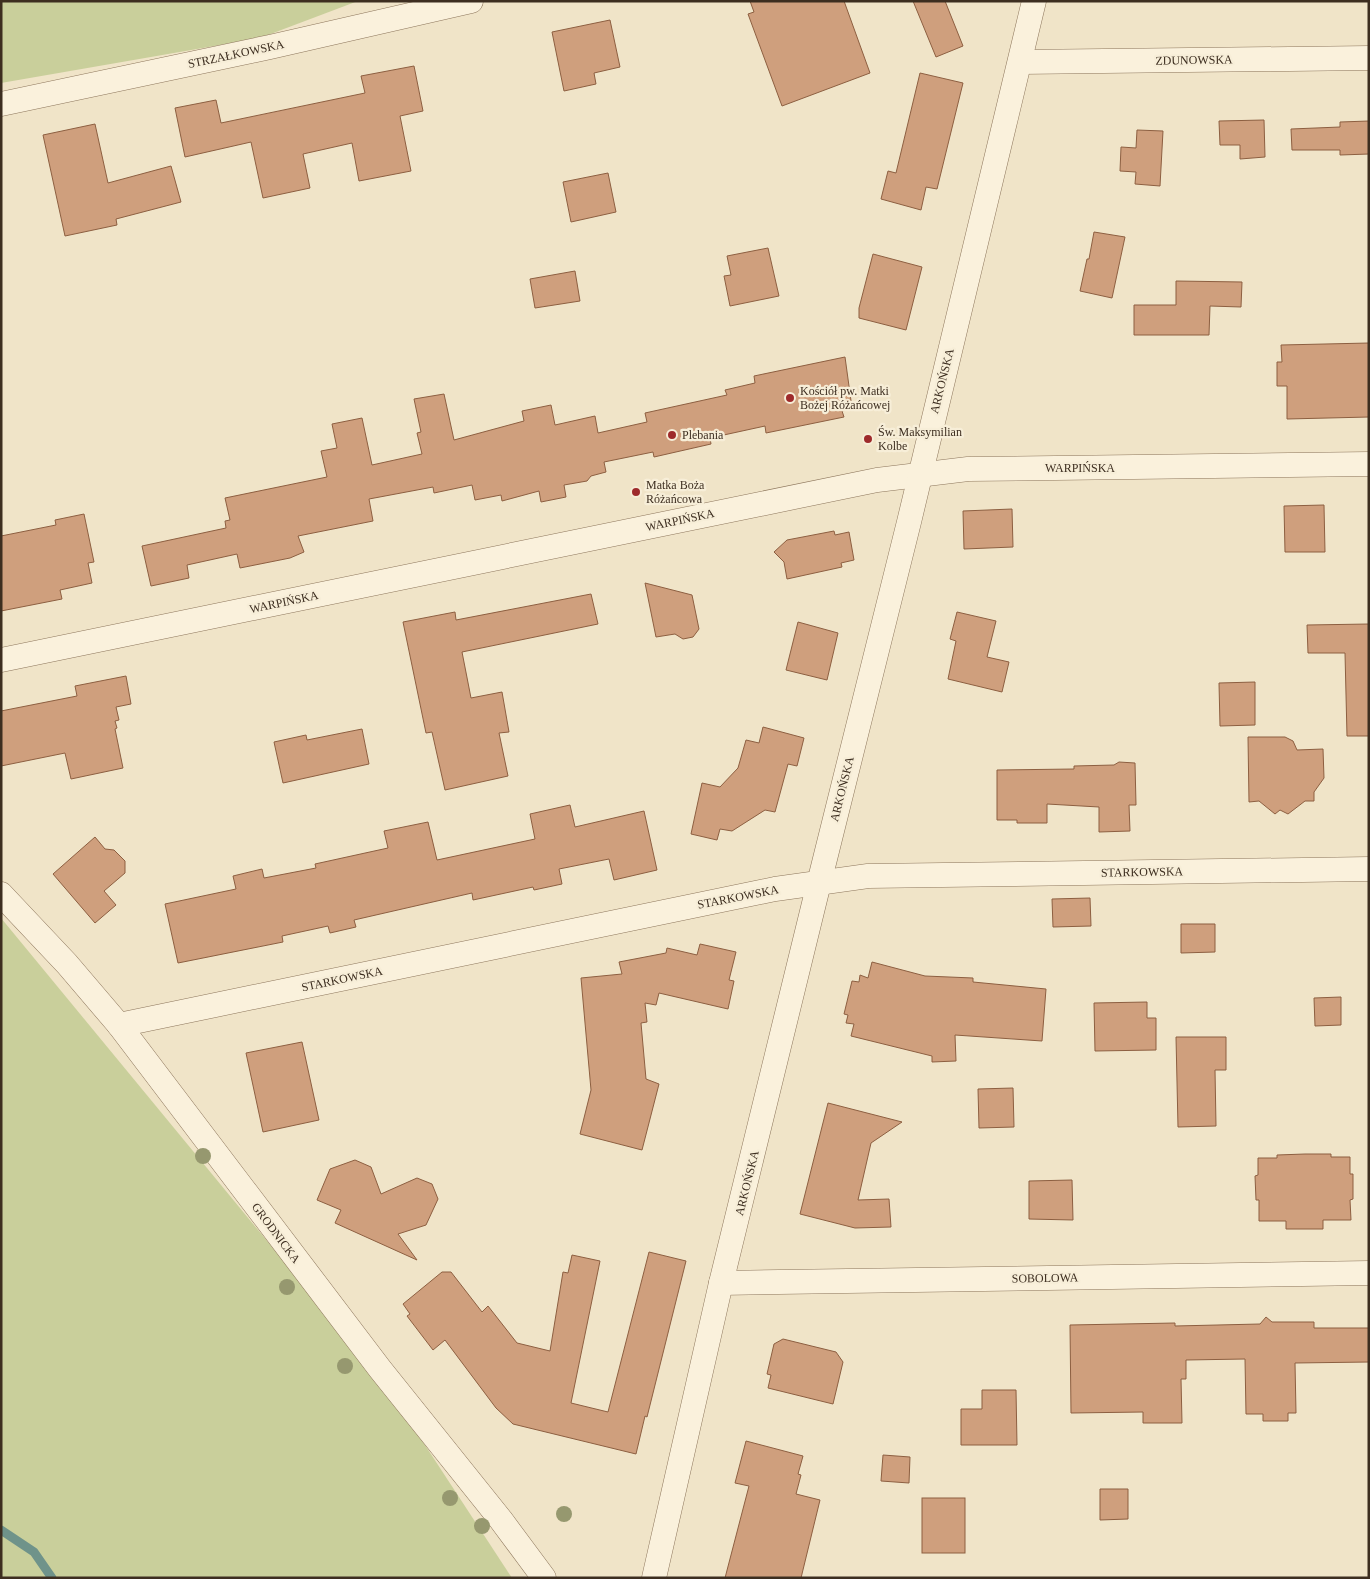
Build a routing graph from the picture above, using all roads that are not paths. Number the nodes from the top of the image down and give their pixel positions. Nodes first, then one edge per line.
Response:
1 (471, 1) edge
2 (1034, 1) edge
3 (1369, 58) edge
4 (1020, 62) junction
5 (1, 104) edge
6 (1369, 464) edge
7 (920, 475) junction
8 (1, 660) edge
9 (1369, 869) edge
10 (819, 883) junction
11 (1, 894) edge
12 (119, 1025) junction
13 (1369, 1273) edge
14 (721, 1283) junction
15 (544, 1578) edge
16 (654, 1578) edge

1 - 5 street, STRZAŁKOWSKA
2 - 4 street, ARKOŃSKA
3 - 4 street, ZDUNOWSKA
4 - 7 street, ARKOŃSKA
6 - 7 street, WARPIŃSKA
7 - 8 street, WARPIŃSKA
7 - 10 street, ARKOŃSKA
9 - 10 street, STARKOWSKA
10 - 12 street, STARKOWSKA
10 - 14 street, ARKOŃSKA
11 - 12 street, GRODNICKA
12 - 15 street, GRODNICKA
13 - 14 street, SOBOLOWA
14 - 16 street, ARKOŃSKA

